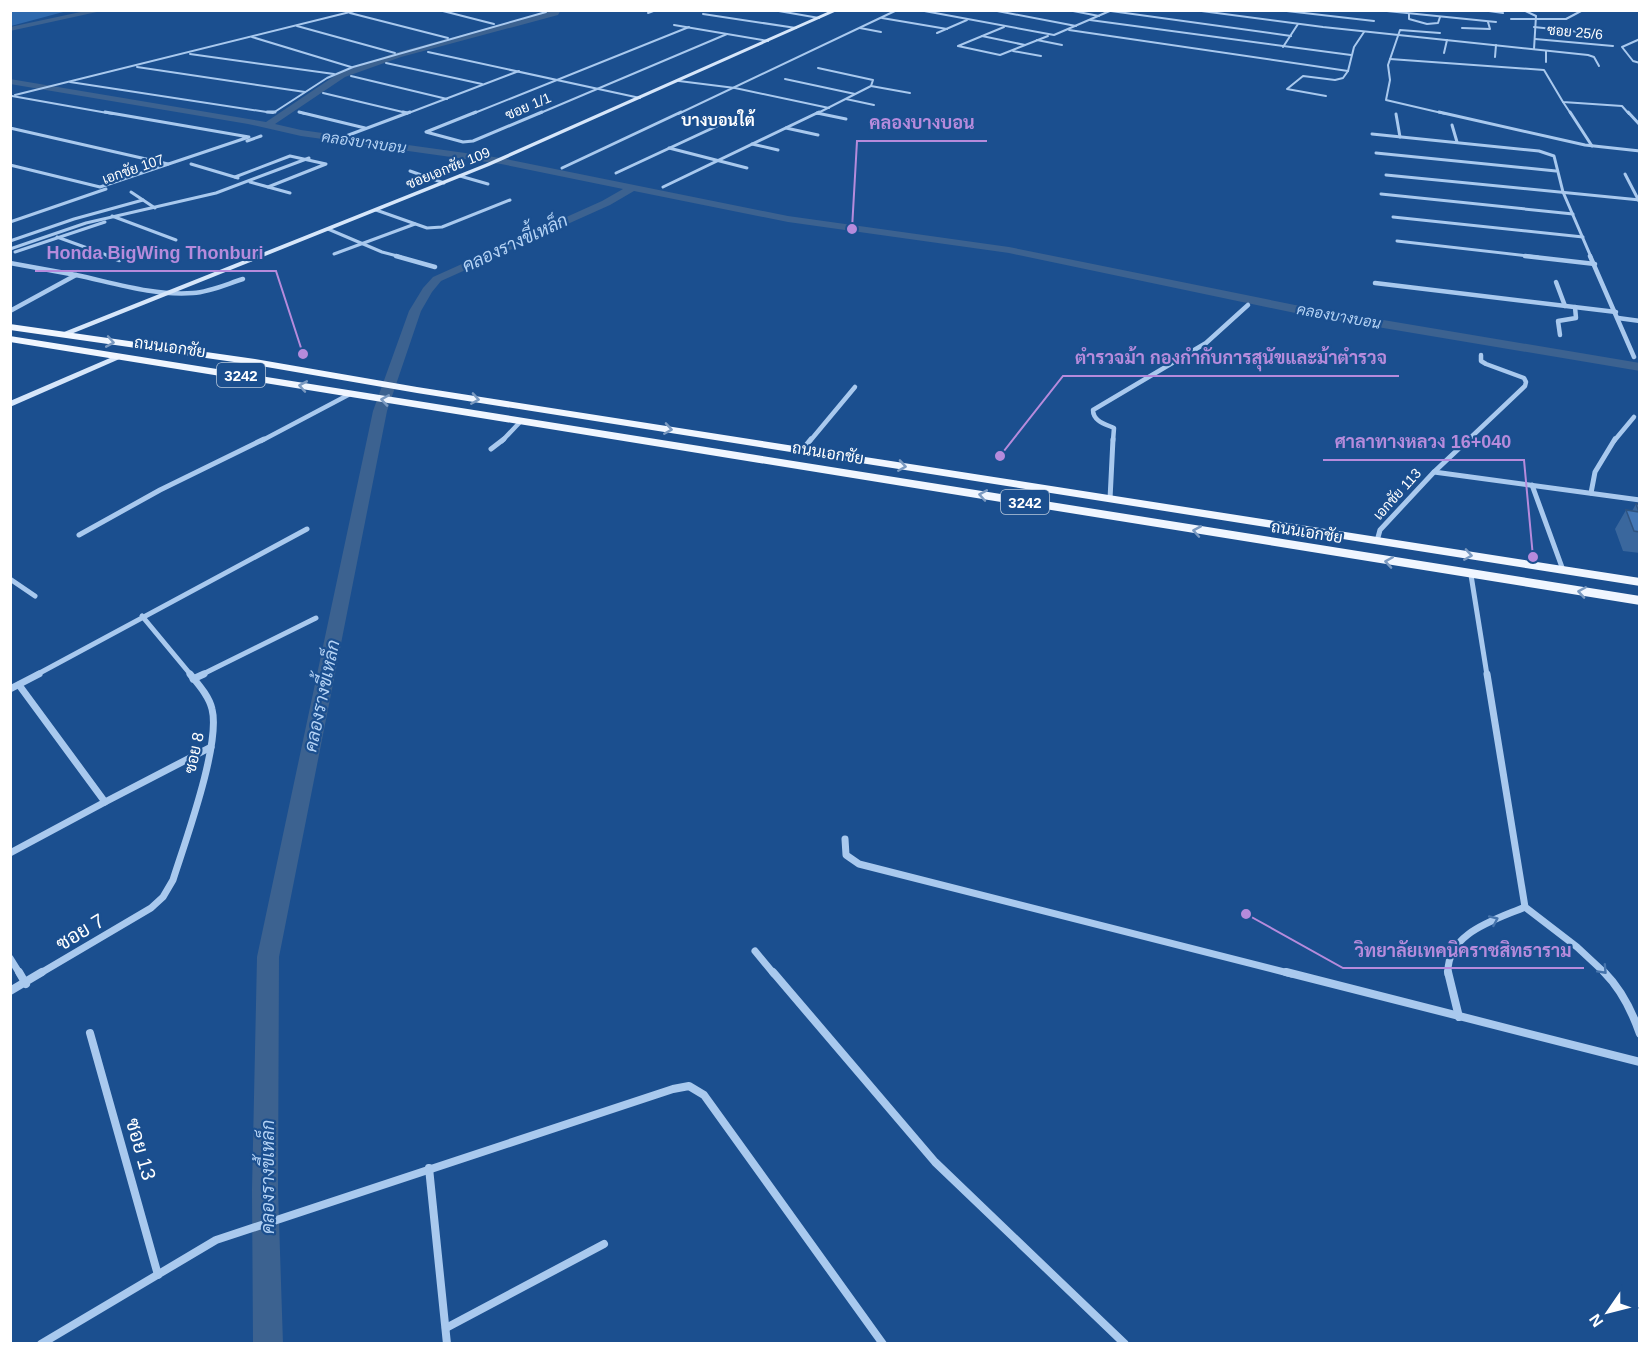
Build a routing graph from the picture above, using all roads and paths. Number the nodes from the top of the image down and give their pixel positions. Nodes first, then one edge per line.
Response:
1 (358, 10) edge
2 (439, 10) edge
3 (540, 10) edge
4 (656, 10) edge
5 (773, 10) edge
6 (837, 10) edge
7 (897, 10) edge
8 (919, 10) edge
9 (992, 10) edge
10 (1068, 10) edge
11 (1194, 10) edge
12 (1278, 10) edge
13 (1350, 10) edge
14 (1377, 10) edge
15 (1482, 10) edge
16 (1523, 10) edge
17 (1583, 10) edge
18 (784, 11) edge
19 (1111, 11) edge
20 (1301, 12) edge
21 (1503, 12) dead end
22 (350, 13) junction
23 (648, 13) dead end
24 (703, 14) dead end
25 (1409, 14) junction
26 (1100, 16) junction
27 (1440, 17) junction
28 (819, 18) junction
29 (882, 18) junction
30 (1346, 18) junction
31 (1511, 19) dead end
32 (968, 20) junction
33 (1090, 20) junction
34 (1534, 20) junction
35 (1374, 21) dead end
36 (1488, 21) junction
37 (1496, 22) dead end
38 (1582, 23) dead end
39 (1298, 24) junction
40 (497, 25) junction
41 (674, 25) dead end
42 (297, 26) junction
43 (1077, 26) junction
44 (689, 27) junction
45 (1004, 27) junction
46 (1534, 27) junction
47 (796, 28) junction
48 (859, 28) junction
49 (1462, 28) dead end
50 (947, 29) junction
51 (1069, 30) junction
52 (880, 32) dead end
53 (1364, 32) junction
54 (1583, 32) junction
55 (937, 33) dead end
56 (1440, 33) dead end
57 (727, 34) junction
58 (1599, 34) dead end
59 (1049, 35) junction
60 (1398, 35) junction
61 (982, 36) junction
62 (1292, 36) junction
63 (251, 37) junction
64 (448, 38) junction
65 (1535, 39) junction
66 (1640, 39) edge
67 (1037, 40) junction
68 (1447, 40) junction
69 (768, 41) junction
70 (1026, 45) junction
71 (1062, 45) dead end
72 (1496, 45) junction
73 (1613, 46) dead end
74 (1283, 47) junction
75 (1534, 49) junction
76 (1012, 51) junction
77 (1546, 51) junction
78 (428, 52) dead end
79 (186, 53) junction
80 (396, 53) junction
81 (1444, 53) dead end
82 (1351, 55) junction
83 (1041, 56) dead end
84 (1495, 57) dead end
85 (1390, 59) junction
86 (1546, 62) dead end
87 (386, 63) dead end
88 (1640, 63) edge
89 (1599, 66) dead end
90 (133, 67) junction
91 (352, 67) junction
92 (818, 68) dead end
93 (519, 71) junction
94 (1348, 71) junction
95 (335, 74) junction
96 (351, 76) dead end
97 (785, 79) dead end
98 (556, 81) junction
99 (679, 81) junction
100 (70, 82) junction
101 (484, 85) junction
102 (871, 86) junction
103 (735, 88) junction
104 (595, 89) junction
105 (305, 92) junction
106 (323, 93) dead end
107 (910, 93) dead end
108 (855, 94) junction
109 (11, 96) edge
110 (1326, 96) dead end
111 (640, 98) junction
112 (447, 99) junction
113 (846, 99) junction
114 (1563, 102) junction
115 (874, 105) dead end
116 (829, 108) junction
117 (299, 112) dead end
118 (408, 113) junction
119 (817, 113) junction
120 (1396, 114) dead end
121 (846, 119) dead end
122 (1452, 125) dead end
123 (1640, 125) edge
124 (717, 126) dead end
125 (10, 128) edge
126 (786, 128) junction
127 (366, 129) junction
128 (1372, 134) dead end
129 (818, 135) dead end
130 (261, 136) dead end
131 (346, 136) dead end
132 (1400, 137) junction
133 (1457, 142) junction
134 (752, 144) junction
135 (1592, 146) junction
136 (669, 148) junction
137 (778, 150) dead end
138 (1640, 151) edge
139 (1376, 153) dead end
140 (309, 158) junction
141 (716, 160) junction
142 (168, 164) junction
143 (191, 164) dead end
144 (10, 165) edge
145 (562, 168) dead end
146 (747, 168) dead end
147 (410, 171) dead end
148 (1556, 171) junction
149 (616, 173) dead end
150 (1625, 174) dead end
151 (1386, 175) dead end
152 (460, 176) junction
153 (235, 177) junction
154 (249, 182) junction
155 (444, 183) junction
156 (488, 184) dead end
157 (268, 187) junction
158 (663, 187) dead end
159 (131, 192) dead end
160 (1563, 192) junction
161 (290, 193) dead end
162 (1381, 194) dead end
163 (143, 200) junction
164 (510, 200) dead end
165 (1639, 200) edge
166 (155, 208) junction
167 (376, 210) junction
168 (1573, 214) junction
169 (1393, 217) dead end
170 (113, 218) junction
171 (10, 222) edge
172 (416, 224) junction
173 (328, 229) junction
174 (51, 234) junction
175 (57, 237) junction
176 (1583, 237) junction
177 (176, 240) dead end
178 (10, 241) edge
179 (1397, 241) dead end
180 (362, 244) junction
181 (12, 251) edge
182 (334, 255) dead end
183 (10, 257) edge
184 (119, 260) dead end
185 (10, 263) edge
186 (1595, 264) junction
187 (435, 267) dead end
188 (76, 275) junction
189 (243, 279) dead end
190 (1556, 282) dead end
191 (1375, 283) dead end
192 (165, 292) junction
193 (1248, 305) dead end
194 (1565, 306) junction
195 (1575, 307) junction
196 (10, 311) edge
197 (1616, 312) junction
198 (1618, 318) junction
199 (1640, 321) edge
200 (10, 327) edge
201 (63, 334) junction
202 (1560, 334) dead end
203 (10, 339) edge
204 (138, 347) junction
205 (1481, 355) dead end
206 (120, 357) junction
207 (1634, 357) dead end
208 (855, 387) dead end
209 (355, 395) junction
210 (10, 404) edge
211 (1634, 417) dead end
212 (521, 421) junction
213 (491, 449) dead end
214 (802, 450) junction
215 (1434, 472) junction
216 (1532, 485) junction
217 (1591, 494) junction
218 (1110, 498) junction
219 (1640, 500) edge
220 (307, 529) dead end
221 (79, 535) dead end
222 (1377, 540) junction
223 (1563, 570) junction
224 (1471, 575) junction
225 (10, 579) edge
226 (1640, 582) edge
227 (35, 596) dead end
228 (1640, 601) edge
229 (142, 616) junction
230 (316, 618) dead end
231 (192, 679) junction
232 (19, 685) junction
233 (10, 689) edge
234 (211, 747) junction
235 (105, 802) junction
236 (845, 839) dead end
237 (10, 853) edge
238 (1525, 907) junction
239 (152, 908) joint
240 (755, 951) dead end
241 (10, 958) edge
242 (26, 984) junction
243 (10, 991) edge
244 (1459, 1017) junction
245 (90, 1033) dead end
246 (1640, 1034) edge
247 (1640, 1062) edge
248 (429, 1168) junction
249 (604, 1244) dead end
250 (158, 1275) junction
251 (446, 1328) junction
252 (41, 1344) edge
253 (447, 1344) edge
254 (883, 1344) edge
255 (1125, 1344) edge

1 - 22 street
2 - 40 street
3 - 40 street
4 - 23 street
5 - 18 street
6 - 28 street, ซอยเอกชัย 109
7 - 29 street
8 - 32 street
9 - 43 street
10 - 26 street
11 - 39 street
12 - 20 street
13 - 30 street
14 - 25 street
15 - 21 street
16 - 34 street
17 - 34 street
18 - 28 street
19 - 26 street
19 - 62 street
20 - 30 street
22 - 42 street
22 - 64 street
24 - 47 street
25 - 27 street
25 - 27 street
26 - 33 street
27 - 36 street
28 - 47 street, ซอยเอกชัย 109
29 - 48 street
29 - 50 street
30 - 35 street
31 - 34 street
32 - 45 street
32 - 50 street
33 - 43 street
33 - 74 street
34 - 46 street
36 - 37 street
36 - 49 street
38 - 54 street
39 - 53 street
39 - 62 street
40 - 64 street
41 - 44 street
42 - 63 street
42 - 80 street
43 - 51 street
44 - 57 street
44 - 98 street
45 - 59 street
45 - 61 street
46 - 54 street
46 - 65 street
47 - 69 street, ซอยเอกชัย 109
48 - 52 street
48 - 103 street
50 - 55 street
51 - 59 street
51 - 94 street
53 - 60 street
53 - 82 street
54 - 58 street
56 - 60 street
57 - 69 street
57 - 104 street, ซอย 1/1
59 - 67 street
60 - 68 street
60 - 85 street
61 - 70 street
61 - 76 street
62 - 74 street
63 - 79 street
63 - 91 street
64 - 80 street
65 - 73 street, ซอย 25/6
65 - 75 street
66 - 88 street
67 - 70 street
67 - 71 street
68 - 72 street
68 - 81 street
69 - 99 street, ซอยเอกชัย 109
70 - 76 street
72 - 75 street
72 - 84 street
74 - 82 street
75 - 77 street
76 - 83 street
77 - 86 street
77 - 89 street
78 - 93 street
79 - 90 street
79 - 95 street
80 - 91 street
82 - 94 street
85 - 114 street
85 - 135 street
87 - 101 street
90 - 100 street
90 - 105 street
91 - 95 street
92 - 102 street
93 - 98 street
93 - 101 street
94 - 110 street
95 - 105 street
96 - 112 street
97 - 108 street
98 - 104 street
98 - 104 street, ซอย 1/1
99 - 103 street
99 - 111 street, ซอยเอกชัย 109
100 - 105 street
100 - 109 street
101 - 112 street
102 - 107 street
102 - 108 street
103 - 116 street
103 - 145 street
104 - 111 street
106 - 118 street
108 - 113 street
109 - 142 street
111 - 152 street, ซอยเอกชัย 109
112 - 118 street
113 - 115 street
113 - 116 street
114 - 123 street
114 - 135 street
116 - 119 street
117 - 127 street
118 - 127 street
119 - 121 street
119 - 126 street
120 - 132 street
122 - 133 street
124 - 136 street
125 - 142 street
126 - 129 street
126 - 134 street
127 - 131 street
128 - 132 street
130 - 171 street, เอกชัย 107
132 - 133 street
133 - 148 street
134 - 137 street
134 - 141 street
135 - 138 street
136 - 141 street
136 - 149 street
139 - 148 street
140 - 153 street
140 - 154 street
140 - 157 street
141 - 146 street
141 - 158 street
142 - 144 street
143 - 153 street
147 - 155 street
148 - 160 street
150 - 165 street
151 - 160 street
152 - 155 street, ซอยเอกชัย 109
152 - 156 street
153 - 154 street
154 - 157 street
154 - 166 street
155 - 167 street, ซอยเอกชัย 109
157 - 161 street
159 - 163 street
160 - 165 street
160 - 168 street
162 - 168 street
163 - 166 street
163 - 178 street
164 - 172 street
166 - 170 street
167 - 172 street
167 - 173 street, ซอยเอกชัย 109
168 - 176 street
169 - 176 street
170 - 174 street
170 - 175 street
170 - 177 street
172 - 180 street
173 - 180 street
173 - 192 street, ซอยเอกชัย 109
174 - 175 street
174 - 181 street
175 - 181 street
175 - 184 street
176 - 186 street
179 - 186 street
180 - 182 street
180 - 187 street
181 - 183 street
185 - 188 street
186 - 197 street
188 - 192 street
188 - 196 street
189 - 192 street
190 - 194 street
191 - 194 street
192 - 201 street, ซอยเอกชัย 109
193 - 218 street
194 - 195 street
195 - 197 street
195 - 202 street
197 - 198 street
198 - 199 street
198 - 207 street
200 - 201 main road, ถนนเอกชัย / 3242
201 -> 204 main road, ถนนเอกชัย / 3242
203 - 206 main road, ถนนเอกชัย / 3242
204 - 206 main road
204 -> 214 main road, ถนนเอกชัย / 3242
205 - 215 street, เอกชัย 113
209 -> 206 main road, ถนนเอกชัย / 3242
206 - 210 street
208 - 214 street
212 -> 209 main road, ถนนเอกชัย / 3242
209 - 221 street
211 - 217 street
212 - 213 street
224 -> 212 main road, ถนนเอกชัย / 3242
214 -> 218 main road, ถนนเอกชัย / 3242
215 - 216 street
215 - 222 street, เอกชัย 113
216 - 217 street
216 - 223 street
217 - 219 street
218 - 222 main road, ถนนเอกชัย / 3242
220 - 229 street
222 -> 223 main road, ถนนเอกชัย / 3242
223 - 226 main road, ถนนเอกชัย / 3242
228 -> 224 main road, ถนนเอกชัย / 3242
224 - 238 street
225 - 227 street
229 - 231 street, ซอย 8
229 - 232 street
230 - 231 street
231 - 234 street, ซอย 8
232 - 233 street
232 - 235 street
234 - 235 street
234 - 239 street, ซอย 8
235 - 237 street
236 - 244 street
244 -> 238 street
238 -> 246 street
239 - 242 street, ซอย 7
240 - 255 street
241 - 242 street
242 - 243 street, ซอย 7
244 - 247 street
245 - 250 street, ซอย 13
248 - 250 street
248 - 251 street
248 - 254 street
249 - 251 street
250 - 252 street
251 - 253 street

